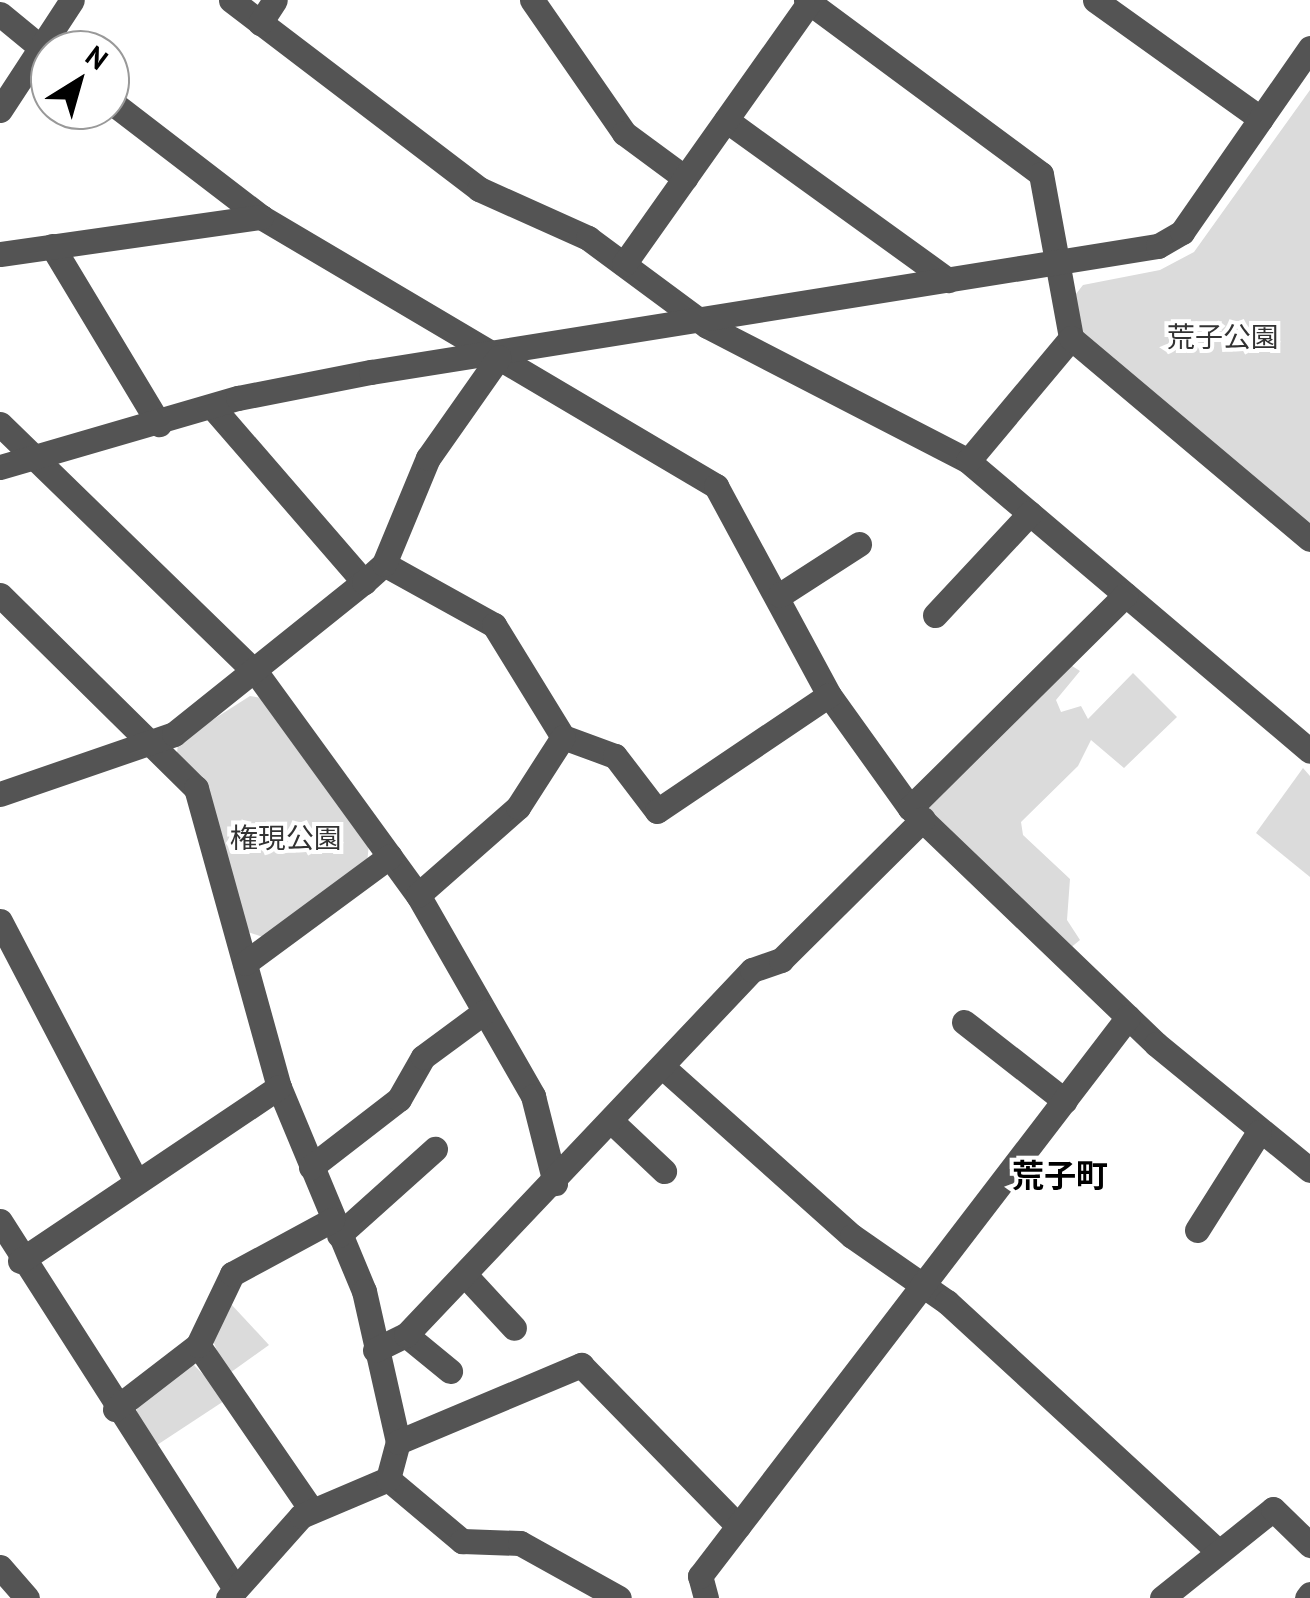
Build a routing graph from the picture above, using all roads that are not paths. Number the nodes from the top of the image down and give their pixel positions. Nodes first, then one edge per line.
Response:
1 (72, 0) edge
2 (231, 0) edge
3 (275, 0) edge
4 (532, 0) edge
5 (1094, 0) edge
6 (809, 1) edge
7 (8, 18) edge
8 (260, 23) junction
9 (57, 30) edge
10 (30, 38) edge
11 (1310, 48) edge
12 (30, 72) edge
13 (0, 110) edge
14 (130, 116) edge
15 (1261, 119) junction
16 (726, 120) junction
17 (685, 178) junction
18 (262, 217) junction
19 (52, 246) junction
20 (0, 254) edge
21 (1060, 262) junction
22 (624, 264) junction
23 (948, 280) junction
24 (696, 318) junction
25 (1071, 338) junction
26 (495, 354) junction
27 (215, 410) junction
28 (0, 424) edge
29 (159, 424) junction
30 (36, 453) junction
31 (968, 461) junction
32 (0, 468) edge
33 (1030, 514) junction
34 (1310, 539) edge
35 (859, 544) dead end
36 (384, 564) junction
37 (364, 582) junction
38 (0, 595) edge
39 (780, 595) junction
40 (1126, 595) junction
41 (934, 615) dead end
42 (258, 675) junction
43 (829, 696) junction
44 (563, 737) junction
45 (152, 744) junction
46 (1310, 752) edge
47 (0, 794) edge
48 (916, 813) junction
49 (390, 856) junction
50 (418, 894) junction
51 (0, 921) edge
52 (245, 964) junction
53 (484, 1012) junction
54 (1128, 1017) junction
55 (964, 1022) dead end
56 (665, 1070) junction
57 (278, 1086) junction
58 (1065, 1100) junction
59 (611, 1121) junction
60 (1259, 1132) junction
61 (436, 1148) dead end
62 (311, 1167) junction
63 (1310, 1170) edge
64 (664, 1172) dead end
65 (135, 1179) junction
66 (555, 1183) junction
67 (0, 1222) edge
68 (335, 1227) junction
69 (1197, 1230) dead end
70 (20, 1261) junction
71 (465, 1274) junction
72 (921, 1289) junction
73 (514, 1328) dead end
74 (406, 1335) junction
75 (198, 1345) junction
76 (374, 1350) junction
77 (450, 1371) dead end
78 (115, 1409) junction
79 (398, 1442) junction
80 (388, 1479) junction
81 (312, 1511) junction
82 (738, 1526) junction
83 (1310, 1545) edge
84 (1218, 1551) junction
85 (0, 1568) edge
86 (238, 1593) edge
87 (695, 1596) edge
88 (26, 1598) edge
89 (620, 1598) edge
90 (1162, 1598) edge

1 - 9 street
2 - 8 street
3 - 8 street
4 - 17 street
5 - 15 street
6 - 16 street
6 - 21 street
7 - 10 street
8 - 22 street
11 - 15 street
12 - 13 street
14 - 18 street
15 - 21 street
16 - 17 street
16 - 23 street
17 - 22 street
18 - 19 street
18 - 26 street
19 - 20 street
19 - 29 street
21 - 23 street
21 - 25 street
22 - 24 street
23 - 24 street
24 - 26 street
24 - 31 street
25 - 31 street
25 - 34 street
26 - 27 street
26 - 36 street
26 - 39 street
27 - 29 street
27 - 37 street
28 - 30 street
29 - 30 street
30 - 32 street
30 - 42 street
31 - 33 street
33 - 40 street
33 - 41 street
35 - 39 street
36 - 37 street
36 - 44 street
37 - 42 street
38 - 45 street
39 - 43 street
40 - 46 street
40 - 48 street
42 - 45 street
42 - 49 street
43 - 44 street
43 - 48 street
44 - 50 street
45 - 47 street
45 - 52 street
48 - 54 street
48 - 56 street
49 - 50 street
49 - 52 street
50 - 53 street
51 - 65 street
52 - 57 street
53 - 62 street
53 - 66 street
54 - 58 street
54 - 60 street
55 - 58 street
56 - 59 street
56 - 72 street
57 - 62 street
57 - 65 street
58 - 72 street
59 - 64 street
59 - 66 street
60 - 63 street
60 - 69 street
61 - 68 street
62 - 68 street
65 - 70 street
66 - 71 street
67 - 70 street
68 - 75 street
68 - 76 street
70 - 78 street
71 - 73 street
71 - 74 street
72 - 82 street
72 - 84 street
74 - 76 street
74 - 77 street
75 - 78 street
75 - 81 street
76 - 79 street
78 - 86 street
79 - 80 street
79 - 82 street
80 - 81 street
80 - 89 street
81 - 86 street
82 - 87 street
83 - 84 street
84 - 90 street
85 - 88 street

